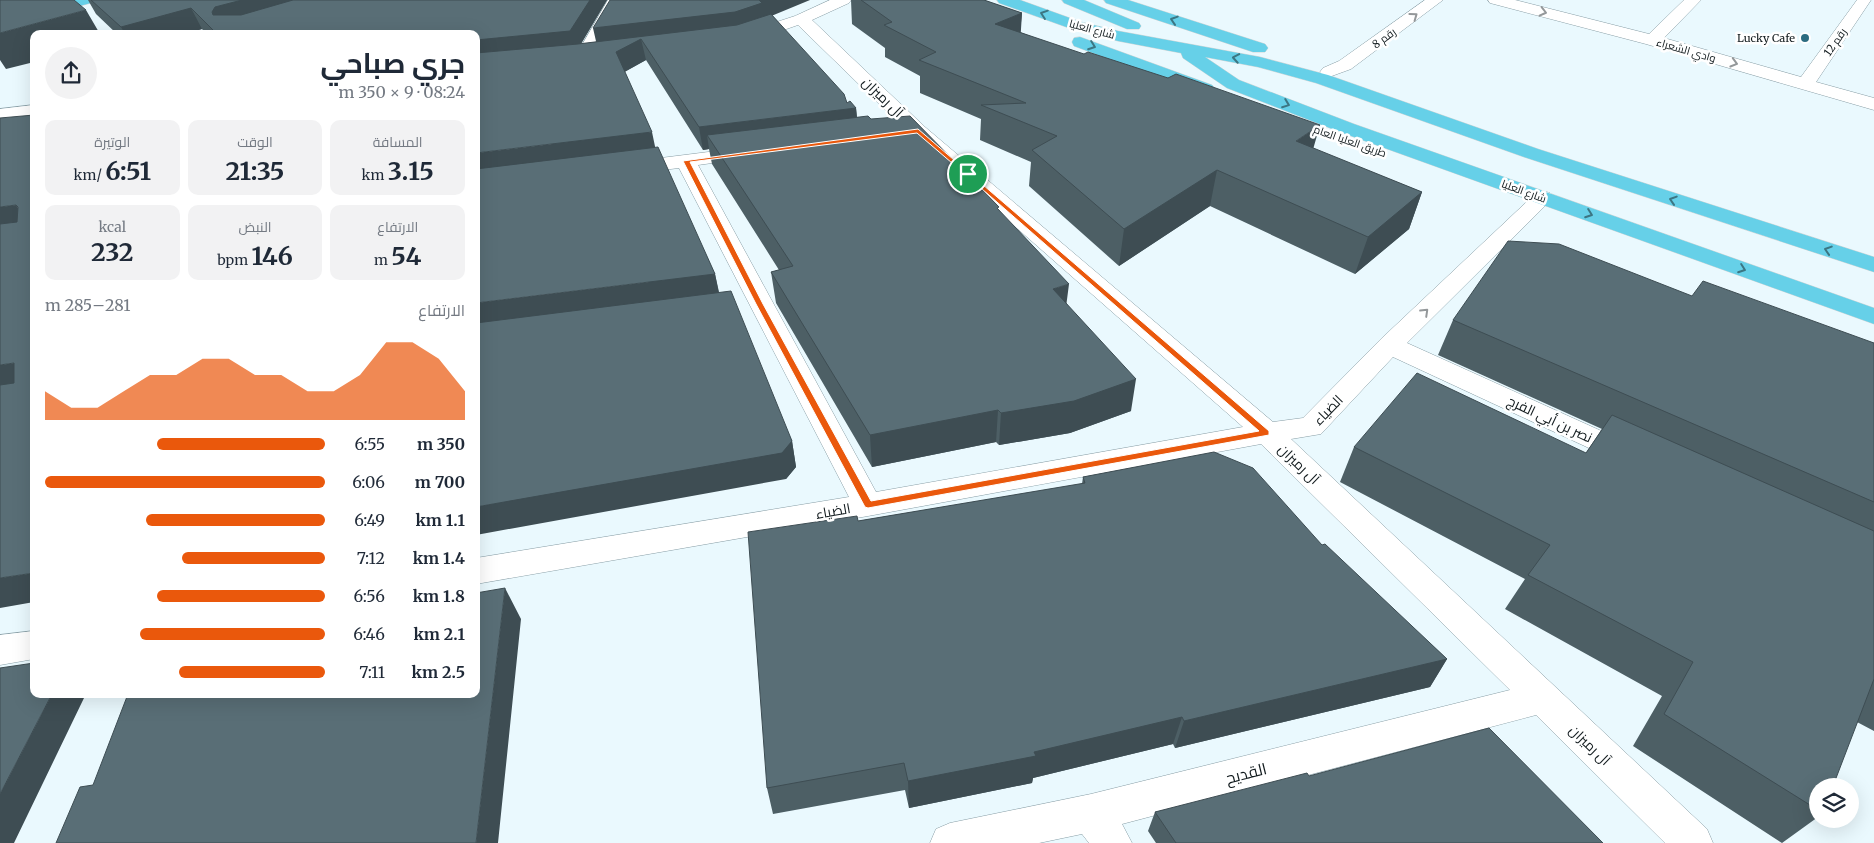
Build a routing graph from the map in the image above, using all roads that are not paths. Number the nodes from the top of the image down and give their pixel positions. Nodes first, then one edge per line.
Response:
1 (85, 0) edge
2 (616, 0) edge
3 (844, 0) edge
4 (1070, 0) edge
5 (1112, 0) edge
6 (1436, 0) edge
7 (1496, 0) edge
8 (1693, 0) edge
9 (1867, 1) edge
10 (997, 4) edge
11 (801, 19) junction
12 (0, 22) edge
13 (1652, 40) junction
14 (730, 41) edge
15 (1181, 49) junction
16 (603, 57) edge
17 (583, 59) junction
18 (564, 61) edge
19 (1329, 72) junction
20 (1805, 84) junction
21 (1874, 104) edge
22 (30, 111) edge
23 (0, 114) edge
24 (918, 131) junction
25 (889, 134) edge
26 (763, 151) edge
27 (1531, 153) junction
28 (686, 161) junction
29 (610, 170) edge
30 (1543, 198) junction
31 (1874, 265) edge
32 (1874, 316) edge
33 (1390, 346) junction
34 (1266, 433) junction
35 (1650, 465) edge
36 (868, 505) junction
37 (480, 570) edge
38 (30, 646) edge
39 (0, 650) edge
40 (1541, 698) junction
41 (1102, 828) edge
42 (950, 843) edge
43 (1693, 843) edge

1 - 12 main road
2 - 17 street
3 - 11 street
4 - 15 main road, شارع العليا
19 -> 5 main road
19 -> 6 street, رقم 8
7 -> 13 street, وادي الشعراء
8 - 13 street
9 - 20 street, رقم 12
15 -> 10 main road, شارع العليا
10 -> 30 main road, طريق العليا العام
11 - 14 street
11 - 24 street, آل رميزان
13 -> 20 street, وادي الشعراء
27 -> 15 main road, شارع العليا
15 -> 30 main road, شارع العليا
16 - 17 street
17 - 18 street
19 - 27 main road
20 - 21 street, وادي الشعراء
22 - 23 street
24 - 25 street
24 - 34 street, آل رميزان
26 - 28 street
31 -> 27 main road, شارع العليا
28 - 29 street
28 - 36 street
30 -> 32 main road, شارع العليا
33 -> 30 street, الضياء
33 - 34 street, الضياء
33 - 35 street, نصر بن أبي الفرج
34 - 36 street, الضياء
34 - 40 street, آل رميزان
36 - 37 street, الضياء
38 - 39 street
40 - 41 street, القديح
40 - 43 street, آل رميزان
41 - 42 street, القديح

